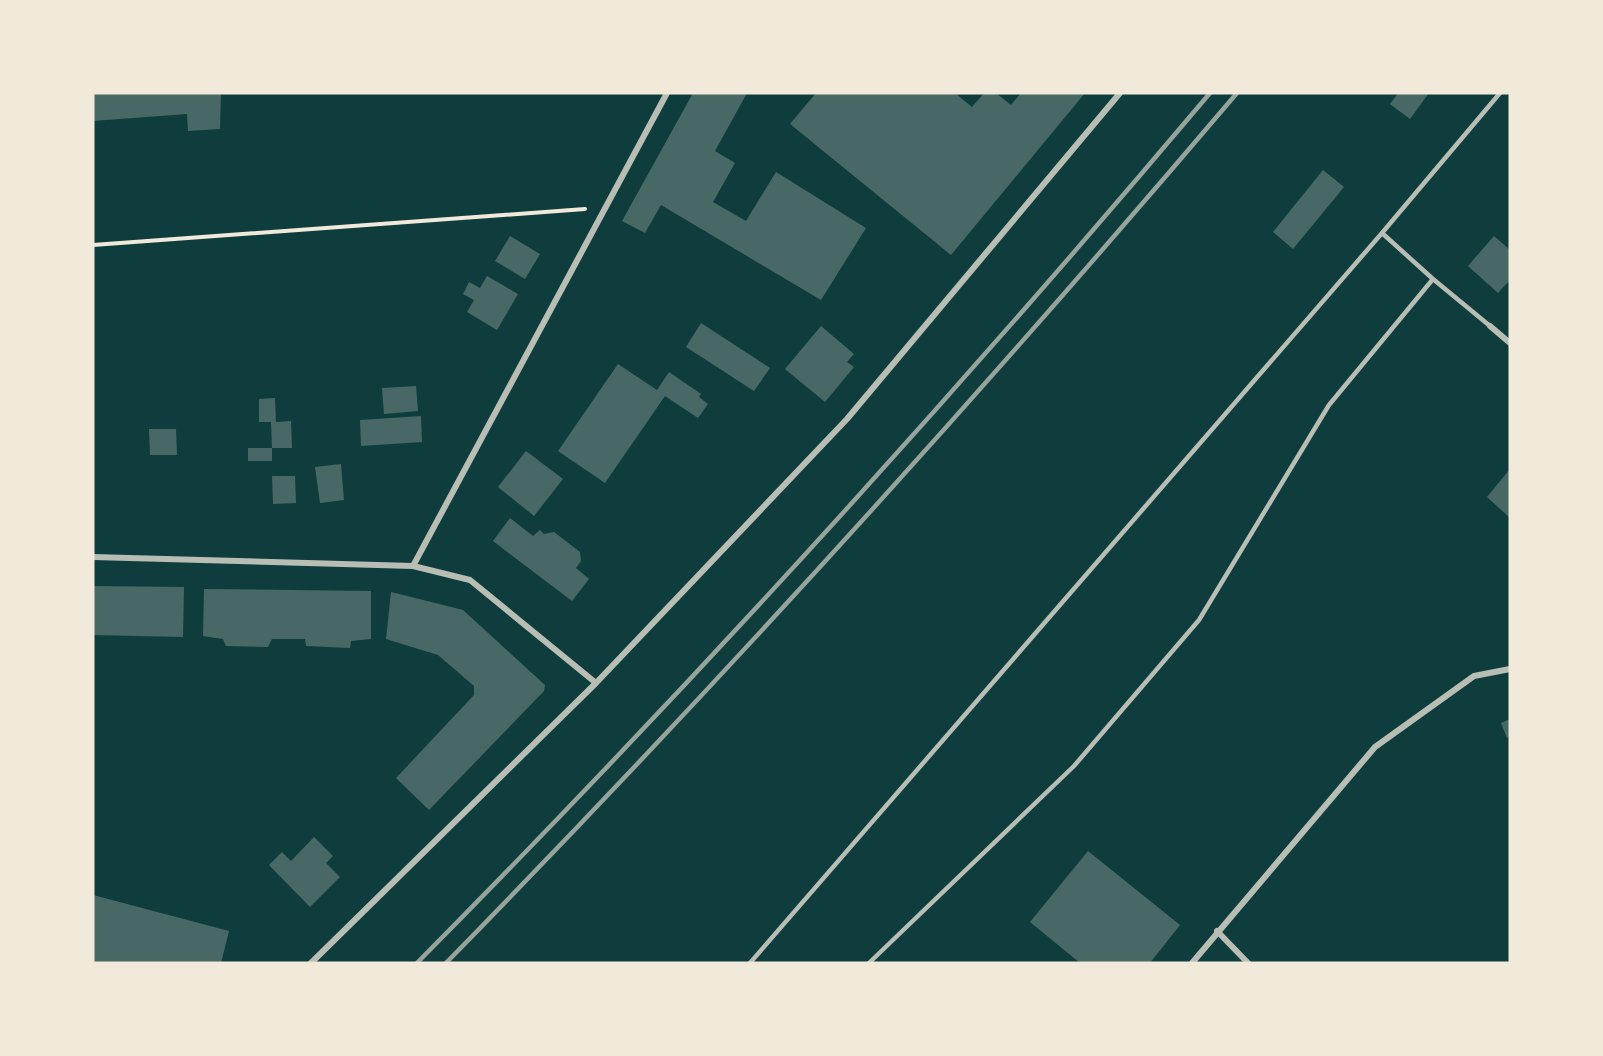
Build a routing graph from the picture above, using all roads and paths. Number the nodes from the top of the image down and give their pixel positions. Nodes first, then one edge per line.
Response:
1 (667, 93) edge
2 (1120, 93) edge
3 (1500, 93) edge
4 (603, 208) junction
5 (1382, 233) junction
6 (93, 245) edge
7 (1433, 279) junction
8 (1490, 326) joint
9 (1510, 343) edge
10 (93, 557) edge
11 (413, 566) junction
12 (1510, 669) edge
13 (597, 683) junction
14 (1216, 932) junction
15 (311, 963) edge
16 (750, 963) edge
17 (869, 963) edge
18 (1192, 963) edge
19 (1248, 963) edge

1 - 4 street
2 - 13 street
3 - 5 lane
4 - 6 path
4 - 11 street
5 - 7 lane
5 - 16 lane
7 - 8 lane
7 - 17 lane
8 - 9 street
10 - 11 street
11 - 13 street
12 - 14 street
13 - 15 street
14 - 18 street
14 - 19 street

